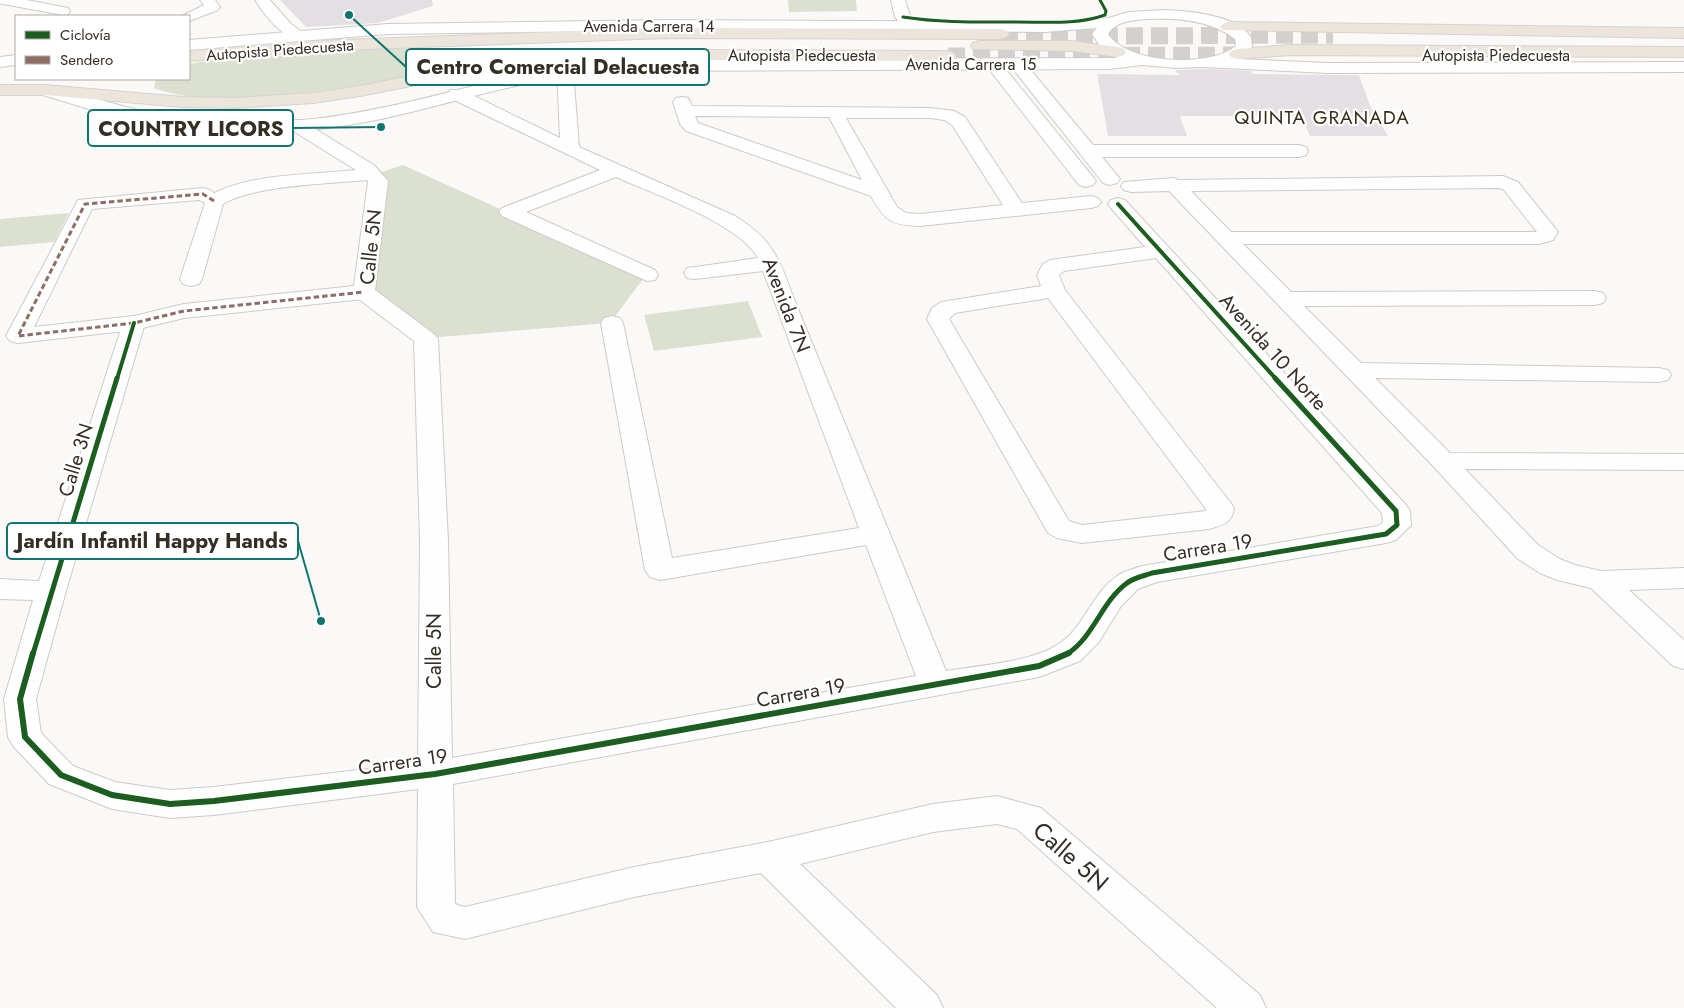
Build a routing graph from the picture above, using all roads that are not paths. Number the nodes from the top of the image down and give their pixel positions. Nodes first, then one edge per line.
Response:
1 (3, 0) edge
2 (207, 0) edge
3 (262, 0) edge
4 (898, 0) edge
5 (1126, 0) edge
6 (1162, 0) edge
7 (63, 11) dead end
8 (1186, 16) junction
9 (190, 17) edge
10 (1126, 17) junction
11 (906, 22) junction
12 (1105, 28) junction
13 (1231, 28) junction
14 (1684, 33) edge
15 (1001, 34) tunnel mouth
16 (1333, 35) tunnel mouth
17 (283, 37) junction
18 (1684, 37) edge
19 (508, 39) junction
20 (1684, 42) edge
21 (190, 45) edge
22 (1118, 52) junction
23 (1684, 52) edge
24 (1237, 54) junction
25 (1307, 55) dead end
26 (190, 56) edge
27 (948, 56) tunnel mouth
28 (1684, 56) edge
29 (15, 60) edge
30 (1142, 60) junction
31 (512, 61) junction
32 (0, 62) edge
33 (1204, 63) junction
34 (993, 64) junction
35 (1017, 64) junction
36 (1684, 66) edge
37 (565, 70) junction
38 (15, 71) edge
39 (0, 72) edge
40 (0, 90) edge
41 (45, 90) junction
42 (456, 94) junction
43 (835, 113) junction
44 (296, 125) junction
45 (570, 150) junction
46 (1088, 151) junction
47 (1299, 151) dead end
48 (615, 171) junction
49 (373, 174) junction
50 (1110, 179) junction
51 (1082, 183) junction
52 (1174, 184) junction
53 (879, 192) junction
54 (1004, 192) junction
55 (1125, 195) junction
56 (214, 201) junction
57 (1091, 202) junction
58 (1016, 210) junction
59 (1226, 238) junction
60 (1162, 251) junction
61 (771, 263) junction
62 (695, 273) dead end
63 (647, 275) dead end
64 (191, 279) dead end
65 (1054, 290) junction
66 (364, 292) junction
67 (1595, 298) dead end
68 (1285, 299) junction
69 (134, 323) junction
70 (612, 323) dead end
71 (1354, 370) junction
72 (1659, 375) dead end
73 (1443, 461) junction
74 (1684, 462) edge
75 (1397, 525) joint
76 (876, 534) junction
77 (1684, 578) edge
78 (1601, 581) junction
79 (0, 589) edge
80 (51, 591) junction
81 (1684, 658) edge
82 (935, 684) junction
83 (435, 774) junction
84 (170, 804) joint
85 (768, 857) junction
86 (923, 1008) edge
87 (1246, 1008) edge

1 - 7 street
2 - 9 street
3 - 17 street
4 - 11 street
5 - 10 street
6 - 8 street
8 - 10 street, Avenida Carrera 14
8 - 13 street
10 - 12 street, Avenida Carrera 14
11 - 12 street, Avenida Carrera 14
11 - 17 street, Avenida Carrera 14
12 - 19 highway
12 - 22 street
13 - 14 highway
13 - 20 highway
13 - 24 street
15 - 19 highway, Autopista Piedecuesta
16 - 18 highway, Autopista Piedecuesta
17 - 19 highway, Autopista Piedecuesta
17 - 21 street, Avenida Carrera 14
17 - 26 highway, Autopista Piedecuesta
22 - 30 street
22 - 31 highway
23 - 24 highway
24 - 33 street
25 - 28 highway, Autopista Piedecuesta
27 - 31 highway, Autopista Piedecuesta
29 - 32 street
30 - 33 street
30 - 35 street, Avenida Carrera 15
31 - 41 highway, Autopista Piedecuesta
33 - 36 street
34 - 35 street, Avenida Carrera 15
34 - 37 street, Avenida Carrera 15
34 - 51 street
35 - 46 street
37 - 42 street, Avenida Carrera 15
37 - 45 street
38 - 39 highway
40 - 41 highway, Autopista Piedecuesta
41 - 44 street, Avenida Carrera 15
42 - 44 street, Avenida Carrera 15
42 - 45 street, Avenida 7N
43 - 53 street
43 - 53 street
43 - 54 street
44 - 49 street
45 - 48 street, Avenida 7N
46 - 47 street
46 - 50 street
48 - 61 street, Avenida 7N
48 - 63 street
49 - 56 street
49 - 66 street, Calle 5N
50 - 51 street
50 - 55 street
51 - 54 street
51 - 57 street
52 - 55 street
52 - 59 street
52 - 59 street
53 - 58 street
54 - 58 street
55 - 57 street
55 - 60 street, Avenida 10 Norte
56 - 64 street
56 - 69 street
57 - 58 street
59 - 68 street
60 - 65 street
60 - 75 street, Avenida 10 Norte
61 - 62 street
61 - 76 street, Avenida 7N
65 - 65 street
66 - 69 street
66 - 83 street, Calle 5N
67 - 68 street
68 - 71 street
69 - 80 street, Calle 3N
70 - 76 street
71 - 72 street
71 - 73 street
73 - 74 street
73 - 78 street
75 - 82 street, Carrera 19
76 - 82 street, Avenida 7N
77 - 78 street
78 - 81 street
79 - 80 street
80 - 84 street, Calle 3N
82 - 83 street, Carrera 19
83 - 84 street, Carrera 19
83 - 85 street, Calle 5N
85 - 86 street
85 - 87 street, Calle 5N

